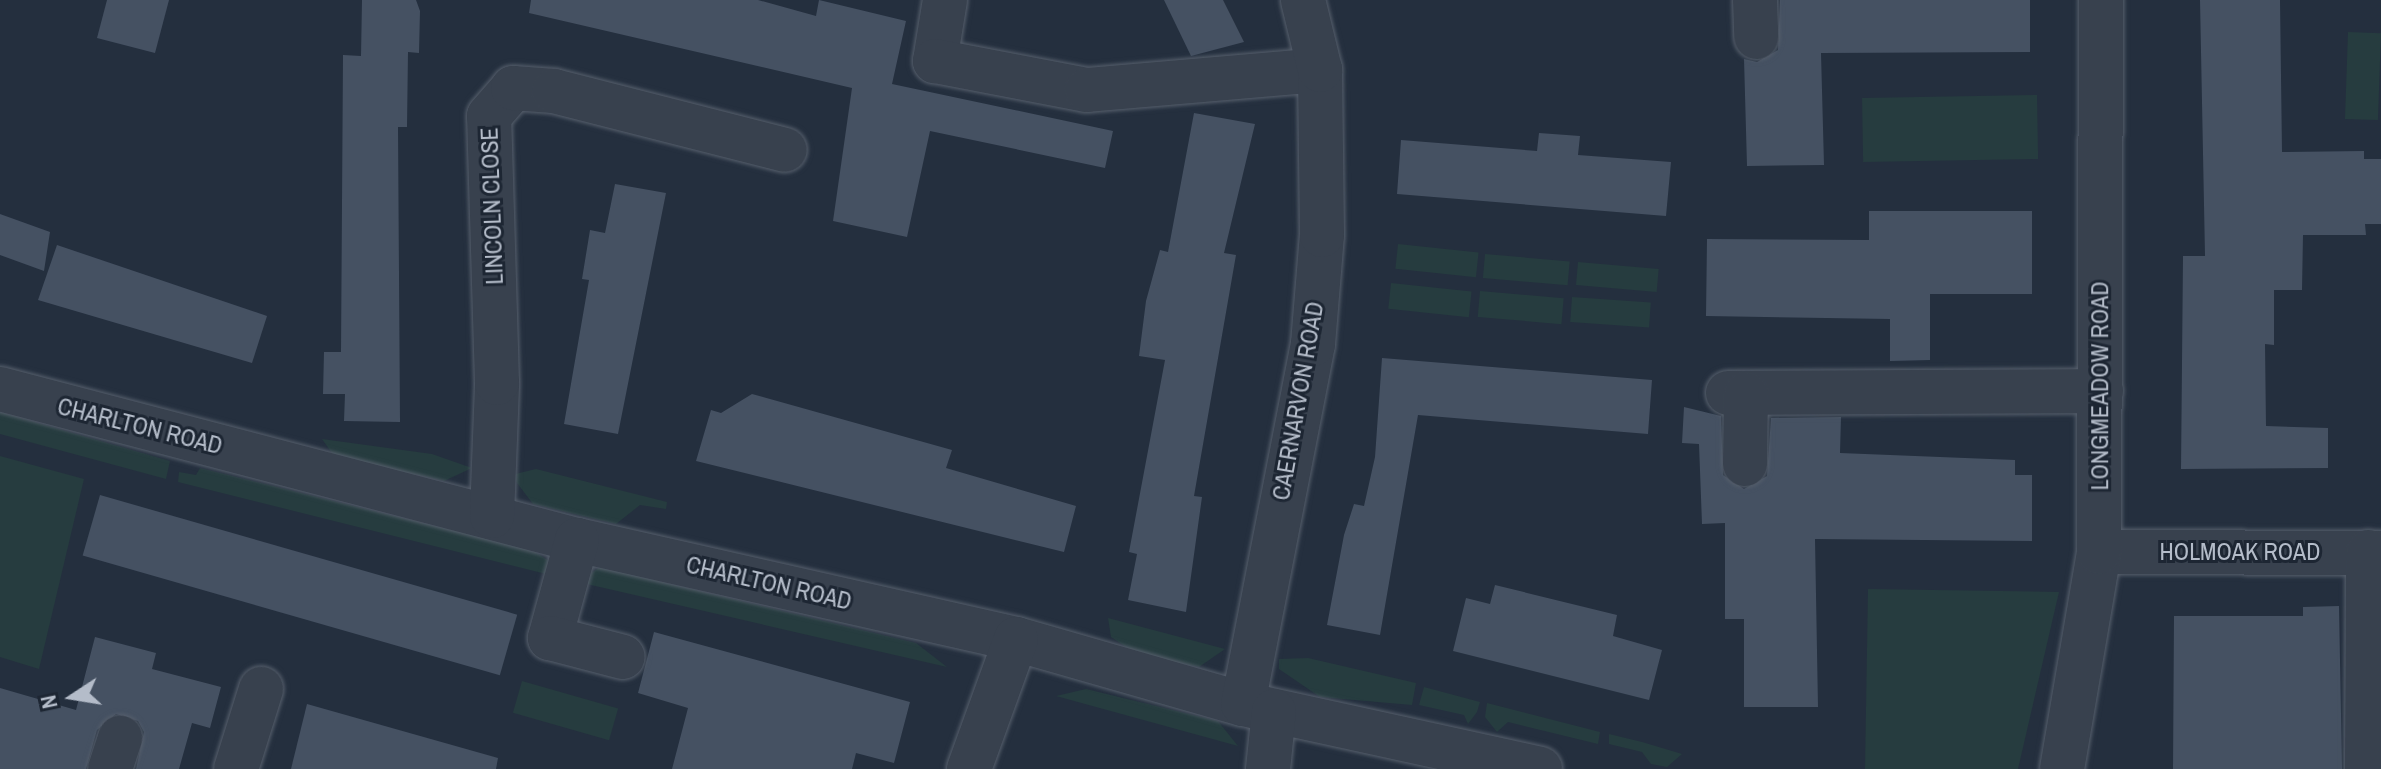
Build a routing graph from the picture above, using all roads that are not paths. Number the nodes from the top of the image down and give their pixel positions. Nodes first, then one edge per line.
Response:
1 (945, 0) edge
2 (1303, 0) edge
3 (2101, 0) edge
4 (1320, 70) junction
5 (785, 150) dead end
6 (0, 389) edge
7 (2101, 391) junction
8 (1745, 464) dead end
9 (492, 516) junction
10 (577, 540) junction
11 (2099, 552) junction
12 (2374, 552) edge
13 (1016, 639) junction
14 (623, 657) dead end
15 (261, 689) dead end
16 (1259, 708) junction
17 (236, 769) edge
18 (969, 769) edge
19 (1268, 769) edge
20 (1540, 769) edge
21 (2062, 769) edge
22 (2367, 769) edge

1 - 4 street
2 - 4 street, CAERNARVON ROAD
3 - 7 street, LONGMEADOW ROAD
4 - 16 street, CAERNARVON ROAD
5 - 9 street, LINCOLN CLOSE
6 - 9 street, CHARLTON ROAD
7 - 8 street
7 - 11 street, LONGMEADOW ROAD
9 - 10 street, CHARLTON ROAD
10 - 13 street, CHARLTON ROAD
10 - 14 street
11 - 12 street, HOLMOAK ROAD
11 - 21 street, LONGMEADOW ROAD
12 - 22 street
13 - 16 street, CHARLTON ROAD
13 - 18 street
15 - 17 street
16 - 19 street, CAERNARVON ROAD
16 - 20 street, CHARLTON ROAD

